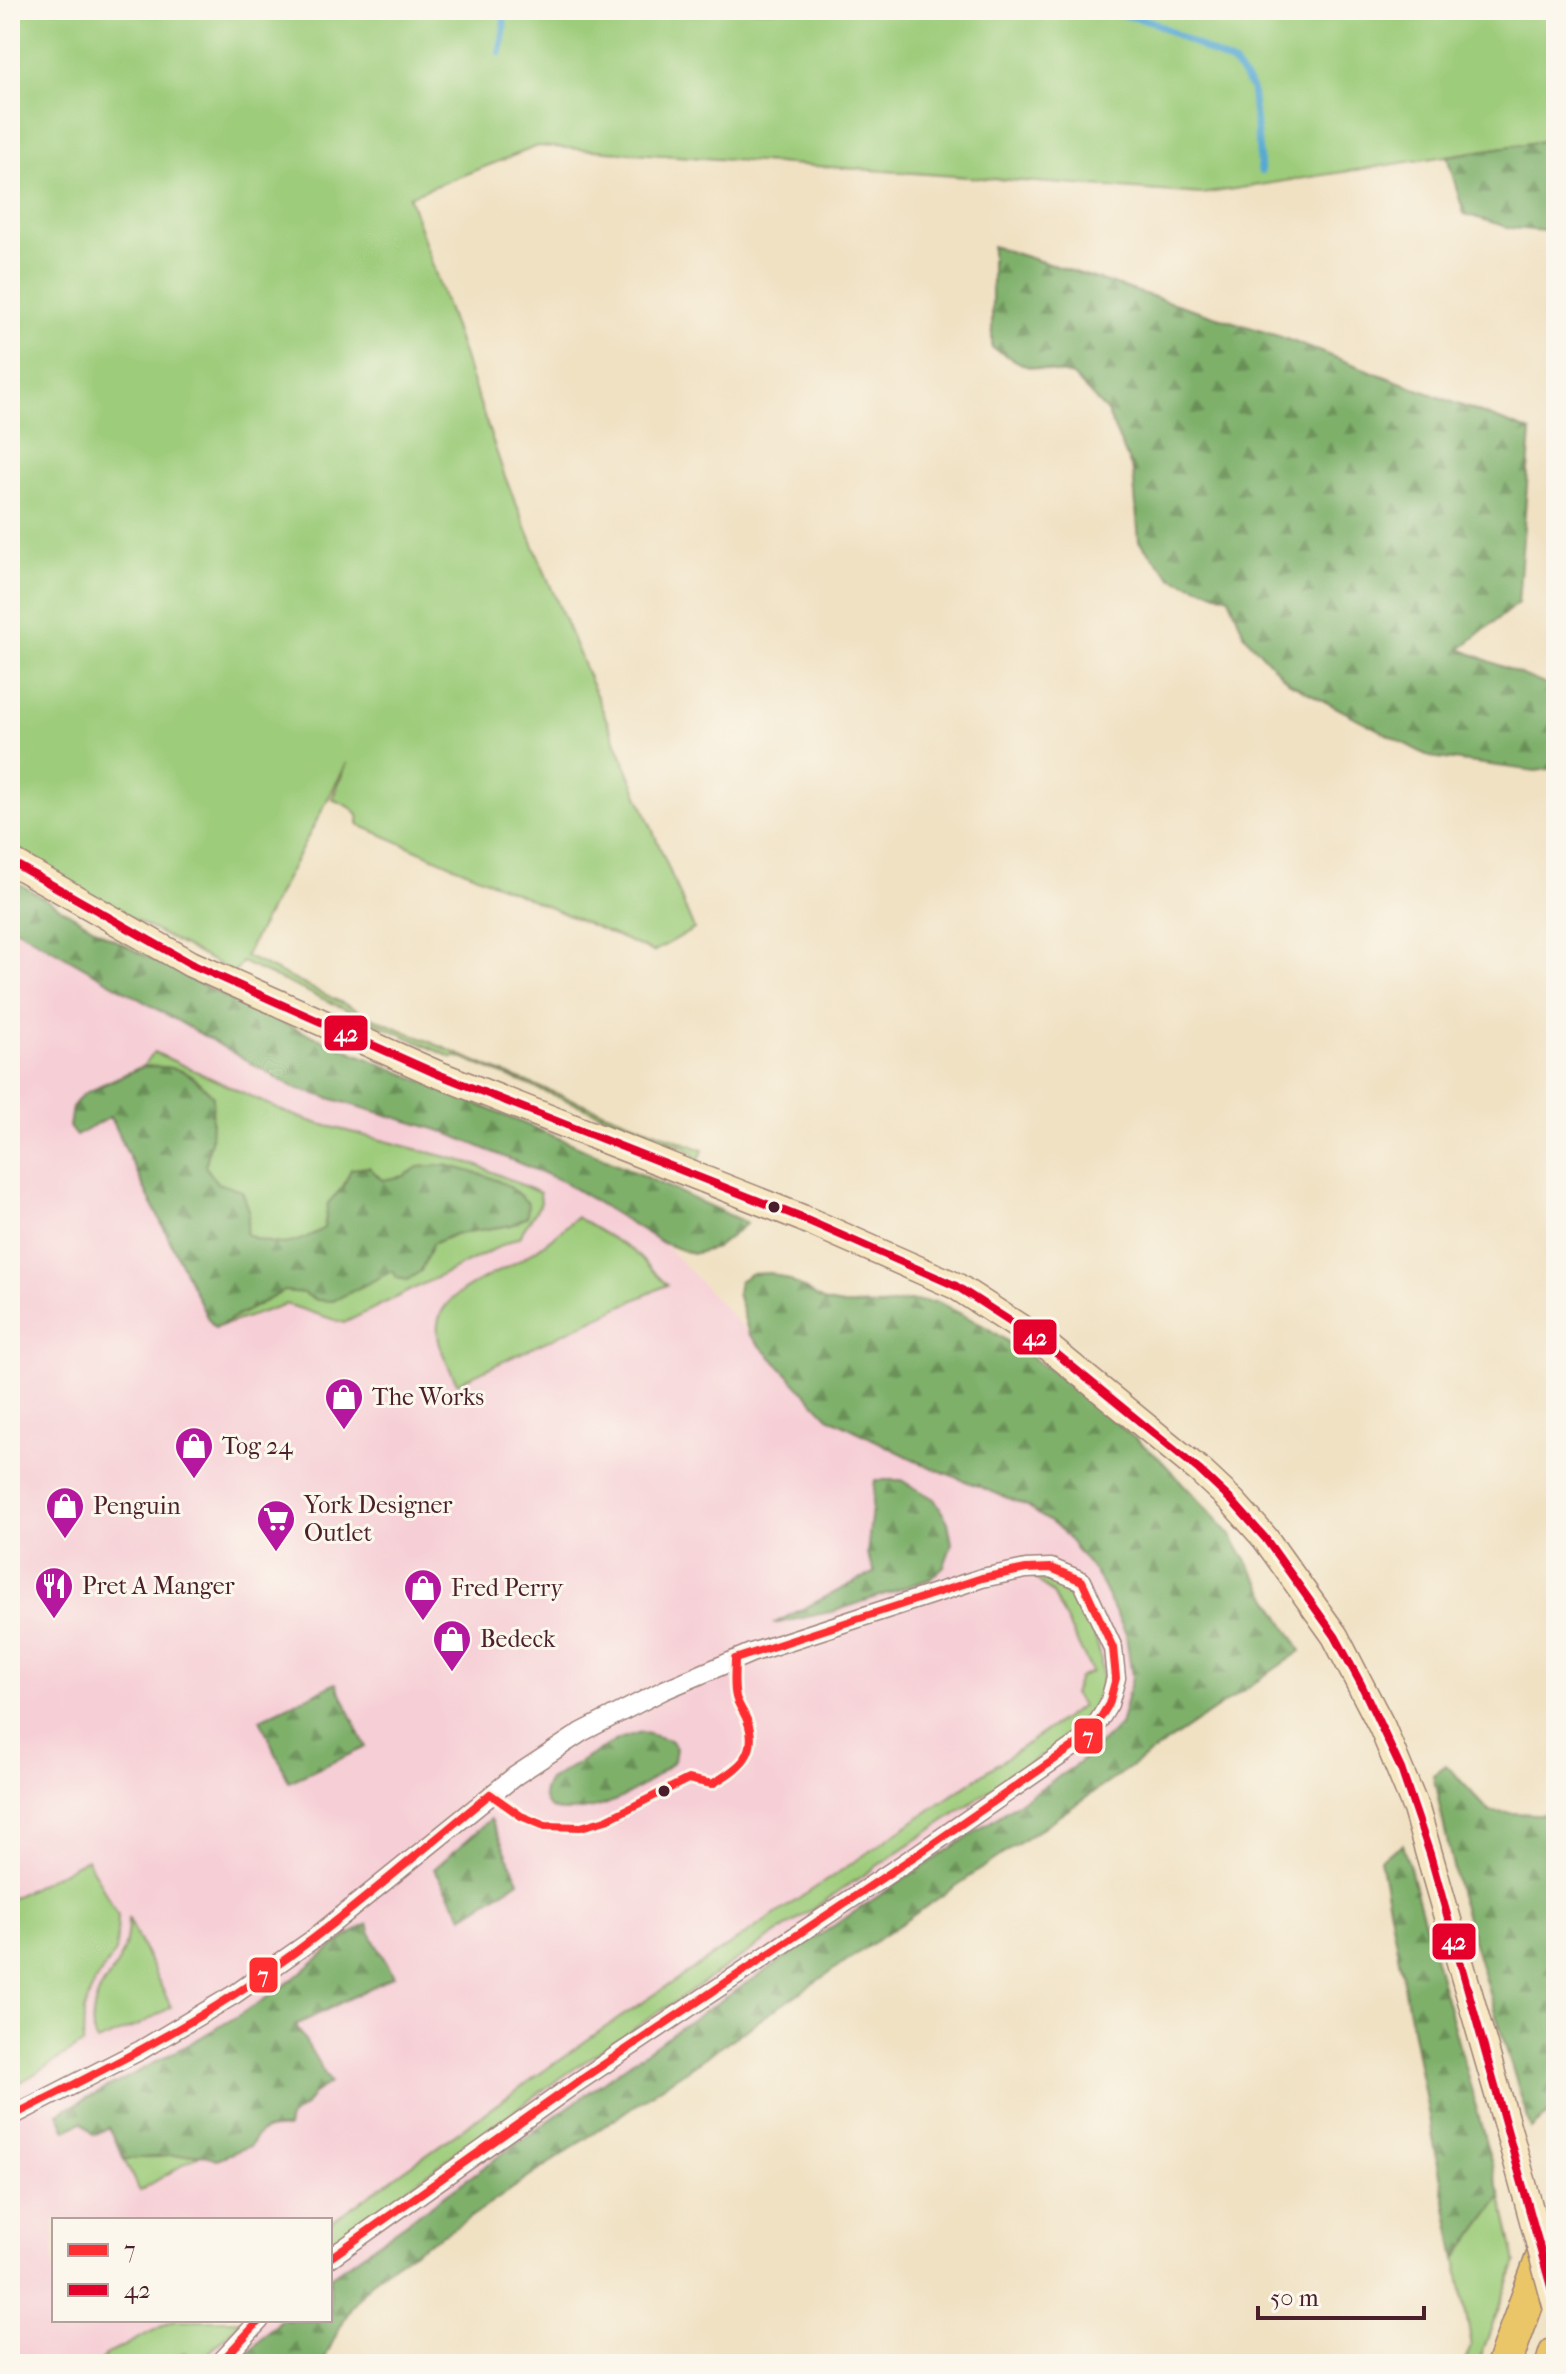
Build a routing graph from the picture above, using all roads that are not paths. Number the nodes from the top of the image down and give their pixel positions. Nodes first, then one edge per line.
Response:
1 (10, 861) edge
2 (10, 2117) edge
3 (1556, 2222) edge
4 (332, 2257) edge
5 (1556, 2305) edge
6 (258, 2322) edge
7 (1556, 2354) edge
8 (219, 2364) edge
9 (1504, 2364) edge
10 (1553, 2364) edge

1 - 5 main road, bridge
2 - 4 street
3 - 9 highway
6 - 8 street
7 - 10 highway

